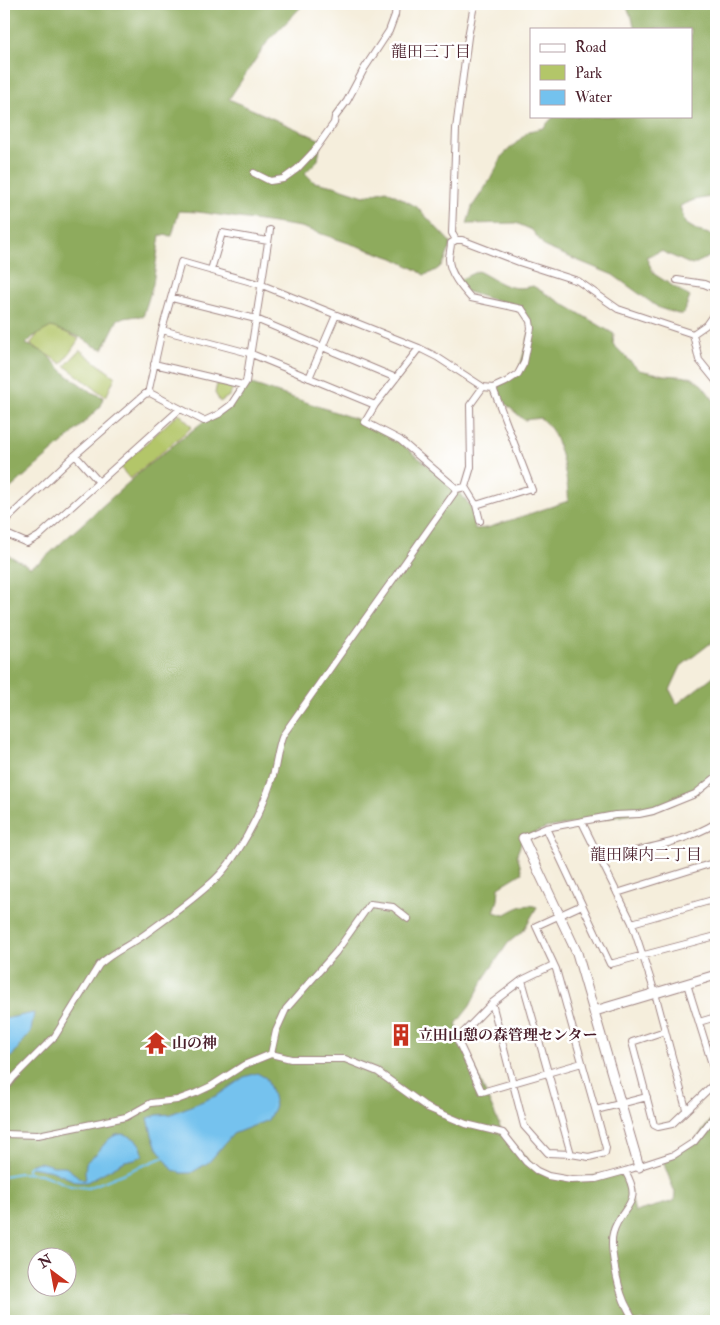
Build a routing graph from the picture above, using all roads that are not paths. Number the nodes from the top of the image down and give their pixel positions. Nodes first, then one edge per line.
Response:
1 (396, 4) edge
2 (476, 4) edge
3 (254, 173) dead end
4 (270, 230) dead end
5 (456, 240) junction
6 (268, 241) junction
7 (211, 270) junction
8 (676, 280) dead end
9 (262, 285) junction
10 (716, 289) edge
11 (172, 298) junction
12 (716, 311) edge
13 (336, 314) junction
14 (256, 319) junction
15 (162, 330) junction
16 (693, 334) junction
17 (322, 347) junction
18 (419, 348) junction
19 (249, 353) junction
20 (154, 364) junction
21 (310, 378) junction
22 (396, 378) junction
23 (716, 381) edge
24 (243, 385) junction
25 (483, 387) junction
26 (493, 388) junction
27 (150, 393) junction
28 (375, 405) junction
29 (180, 409) junction
30 (75, 456) junction
31 (99, 482) junction
32 (465, 487) junction
33 (457, 489) junction
34 (476, 505) junction
35 (480, 521) dead end
36 (4, 522) edge
37 (4, 533) edge
38 (716, 777) edge
39 (582, 822) junction
40 (716, 823) edge
41 (546, 828) junction
42 (523, 838) joint
43 (600, 859) junction
44 (716, 862) edge
45 (617, 893) junction
46 (716, 898) edge
47 (582, 905) junction
48 (559, 914) junction
49 (408, 919) dead end
50 (632, 923) junction
51 (716, 936) edge
52 (642, 956) junction
53 (553, 965) junction
54 (716, 975) edge
55 (522, 980) junction
56 (687, 984) junction
57 (655, 993) junction
58 (492, 1003) junction
59 (595, 1011) junction
60 (716, 1017) edge
61 (699, 1022) junction
62 (665, 1032) junction
63 (271, 1054) junction
64 (582, 1063) junction
65 (547, 1073) junction
66 (716, 1077) edge
67 (716, 1082) edge
68 (514, 1083) junction
69 (4, 1090) edge
70 (647, 1097) junction
71 (622, 1104) junction
72 (686, 1109) junction
73 (596, 1110) junction
74 (716, 1114) edge
75 (4, 1134) edge
76 (571, 1154) junction
77 (639, 1166) junction
78 (625, 1171) junction
79 (634, 1321) edge

1 - 3 street
2 - 5 street
4 - 6 street
5 - 16 street
5 - 26 street
6 - 7 street
6 - 9 street
7 - 9 street
7 - 11 street
8 - 10 street
9 - 13 street
9 - 14 street
11 - 14 street
11 - 15 street
12 - 16 street
13 - 17 street
13 - 18 street
14 - 17 street
14 - 19 street
15 - 19 street
15 - 20 street
16 - 23 street
17 - 21 street
17 - 22 street
18 - 22 street
18 - 25 street
19 - 21 street
19 - 24 street
20 - 24 street
20 - 27 street
21 - 28 street
22 - 28 street
24 - 29 street
25 - 26 street
25 - 32 street
26 - 34 street
27 - 29 street
27 - 30 street
28 - 33 street
29 - 31 street
30 - 31 street
30 - 36 street
31 - 37 street
32 - 33 street
32 - 34 street
33 - 69 street
34 - 35 street
38 - 39 street
39 - 41 street
39 - 43 street
40 - 43 street
41 - 42 street
41 - 47 street
42 - 48 street
43 - 45 street
44 - 45 street
45 - 50 street
46 - 50 street
47 - 48 street
47 - 52 street
48 - 53 street
48 - 59 street
49 - 63 street
50 - 52 street
51 - 52 street
52 - 57 street
53 - 55 street
53 - 64 street
54 - 56 street
55 - 58 street
55 - 65 street
56 - 57 street
56 - 61 street
57 - 59 street
57 - 62 street
58 - 68 street
58 - 68 street
59 - 71 street
60 - 61 street
61 - 66 street
62 - 70 street
62 - 72 street
63 - 75 street
63 - 78 street
64 - 65 street
64 - 73 street
65 - 68 street
65 - 76 street
67 - 72 street
68 - 76 street
70 - 71 street
70 - 72 street
71 - 73 street
71 - 77 street
73 - 76 street
74 - 77 street
77 - 78 street
78 - 79 street

